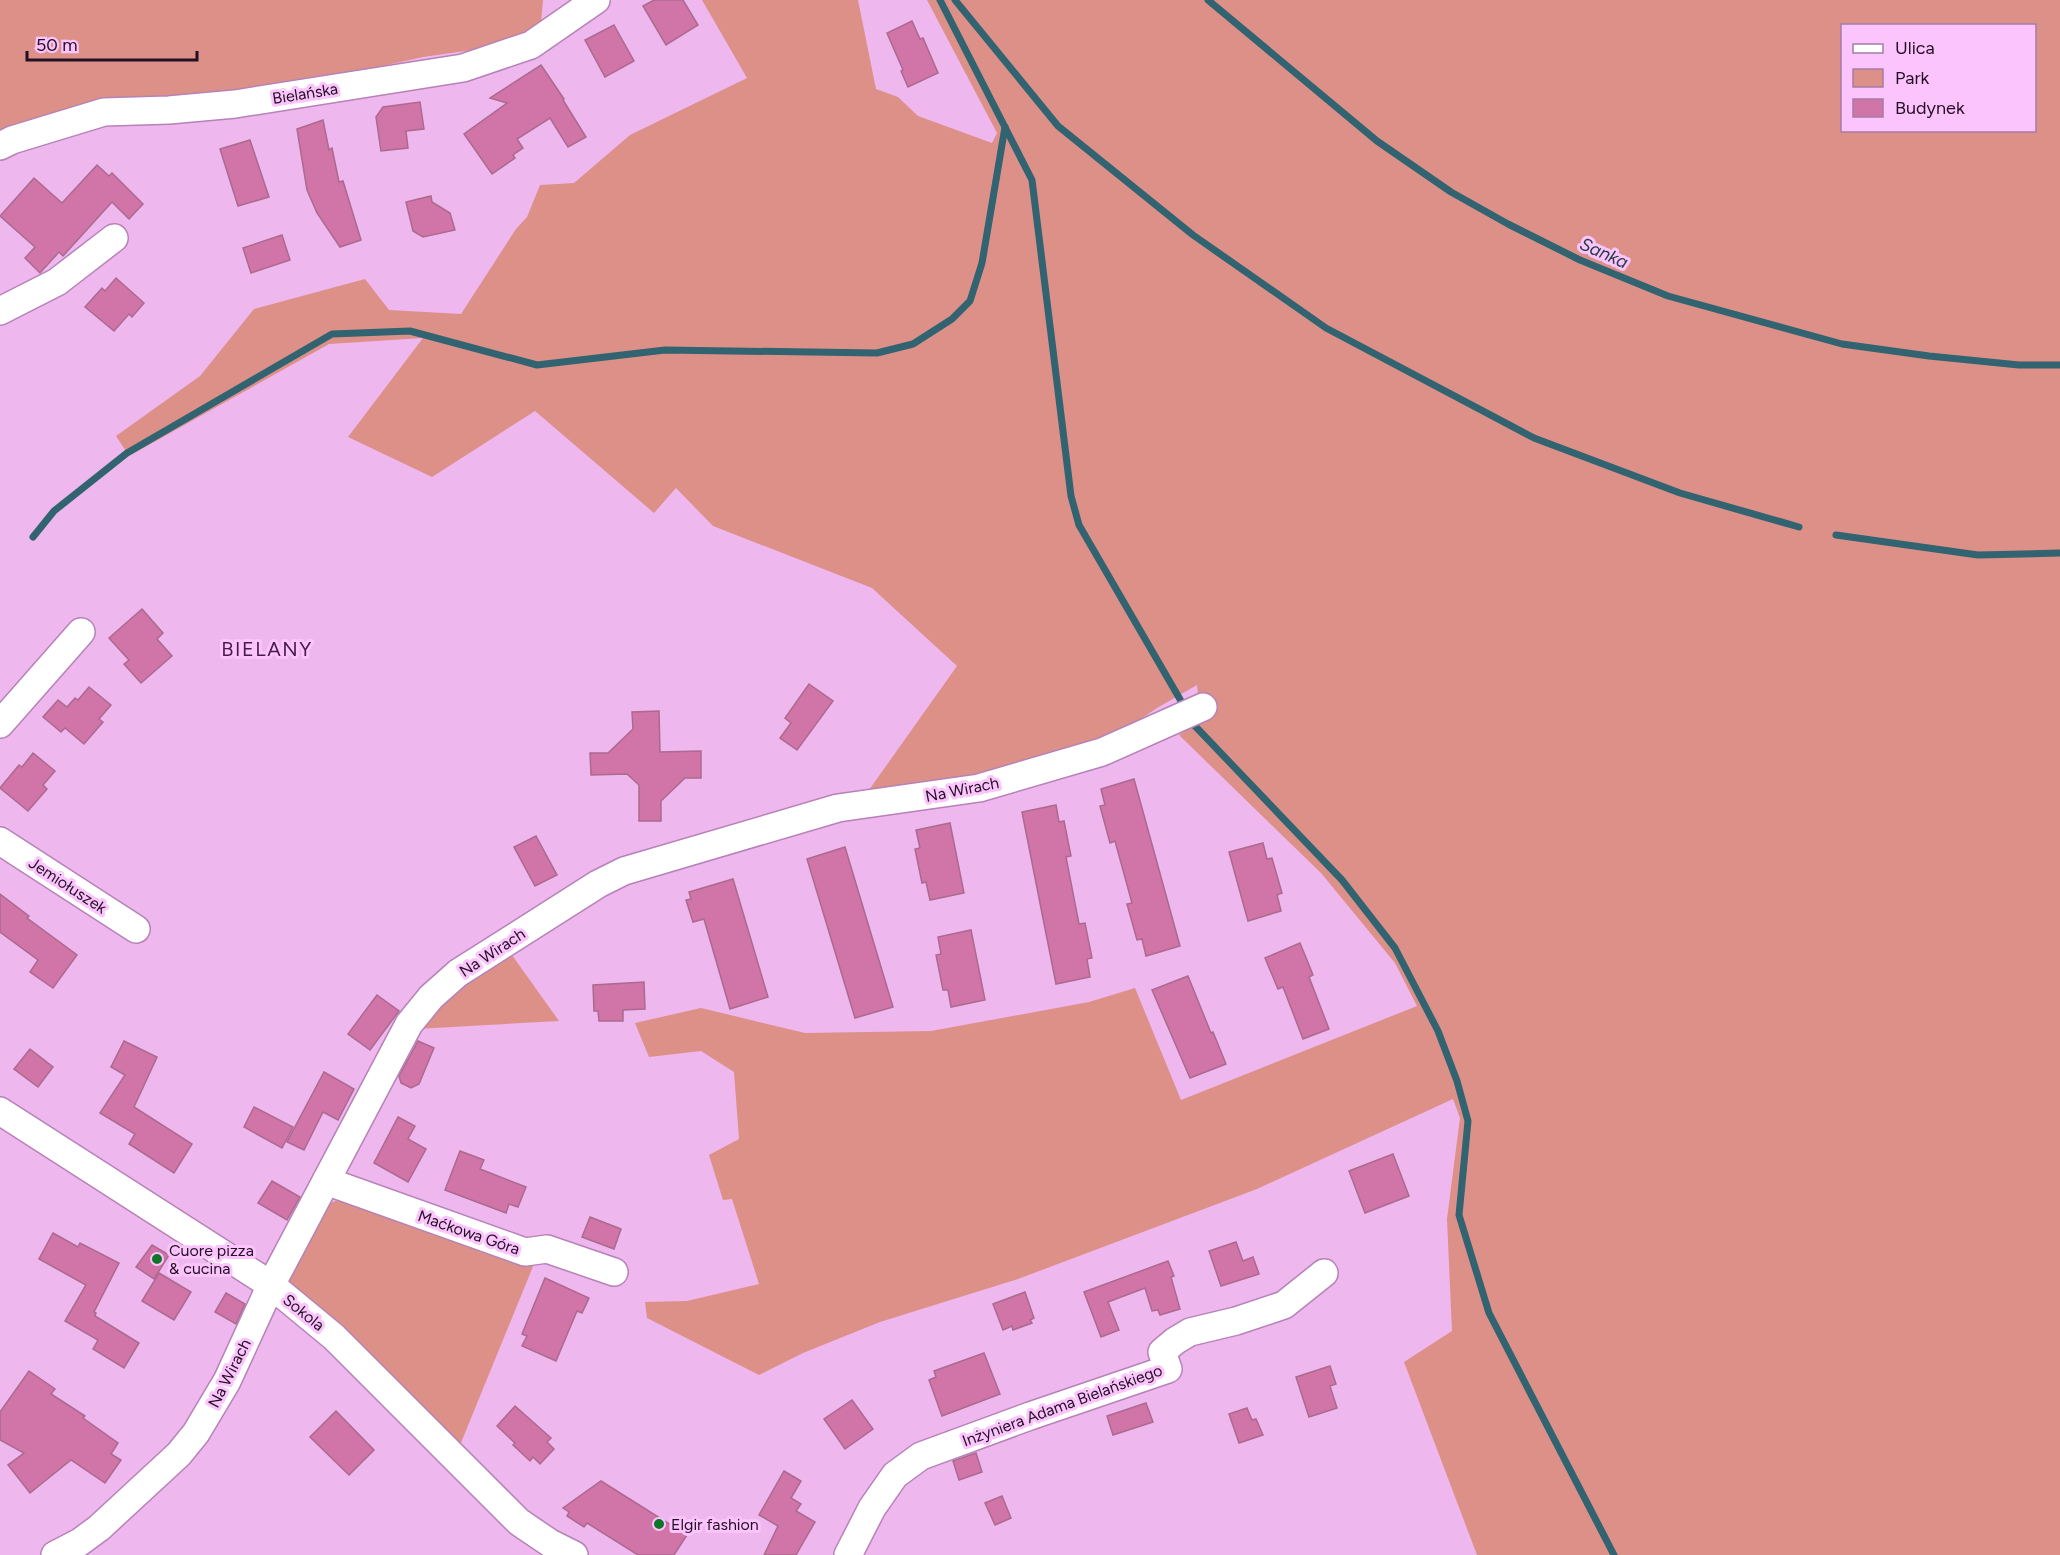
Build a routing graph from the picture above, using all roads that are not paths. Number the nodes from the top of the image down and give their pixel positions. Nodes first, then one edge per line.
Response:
1 (596, 0) edge
2 (0, 146) edge
3 (114, 238) dead end
4 (0, 311) edge
5 (81, 632) dead end
6 (1203, 707) dead end
7 (0, 724) edge
8 (0, 841) edge
9 (136, 929) dead end
10 (0, 1111) edge
11 (326, 1181) junction
12 (614, 1272) dead end
13 (1324, 1273) dead end
14 (271, 1285) junction
15 (56, 1555) edge
16 (574, 1555) edge
17 (848, 1555) edge

1 - 2 street, Bielańska
3 - 4 street
5 - 7 street
6 - 11 street, Na Wirach
8 - 9 street, Jemiołuszek
10 - 14 street, Sokola
11 - 12 street, Maćkowa Góra
11 - 14 street, Na Wirach
13 - 17 street, Inżyniera Adama Bielańskiego
14 - 15 street, Na Wirach
14 - 16 street, Sokola

